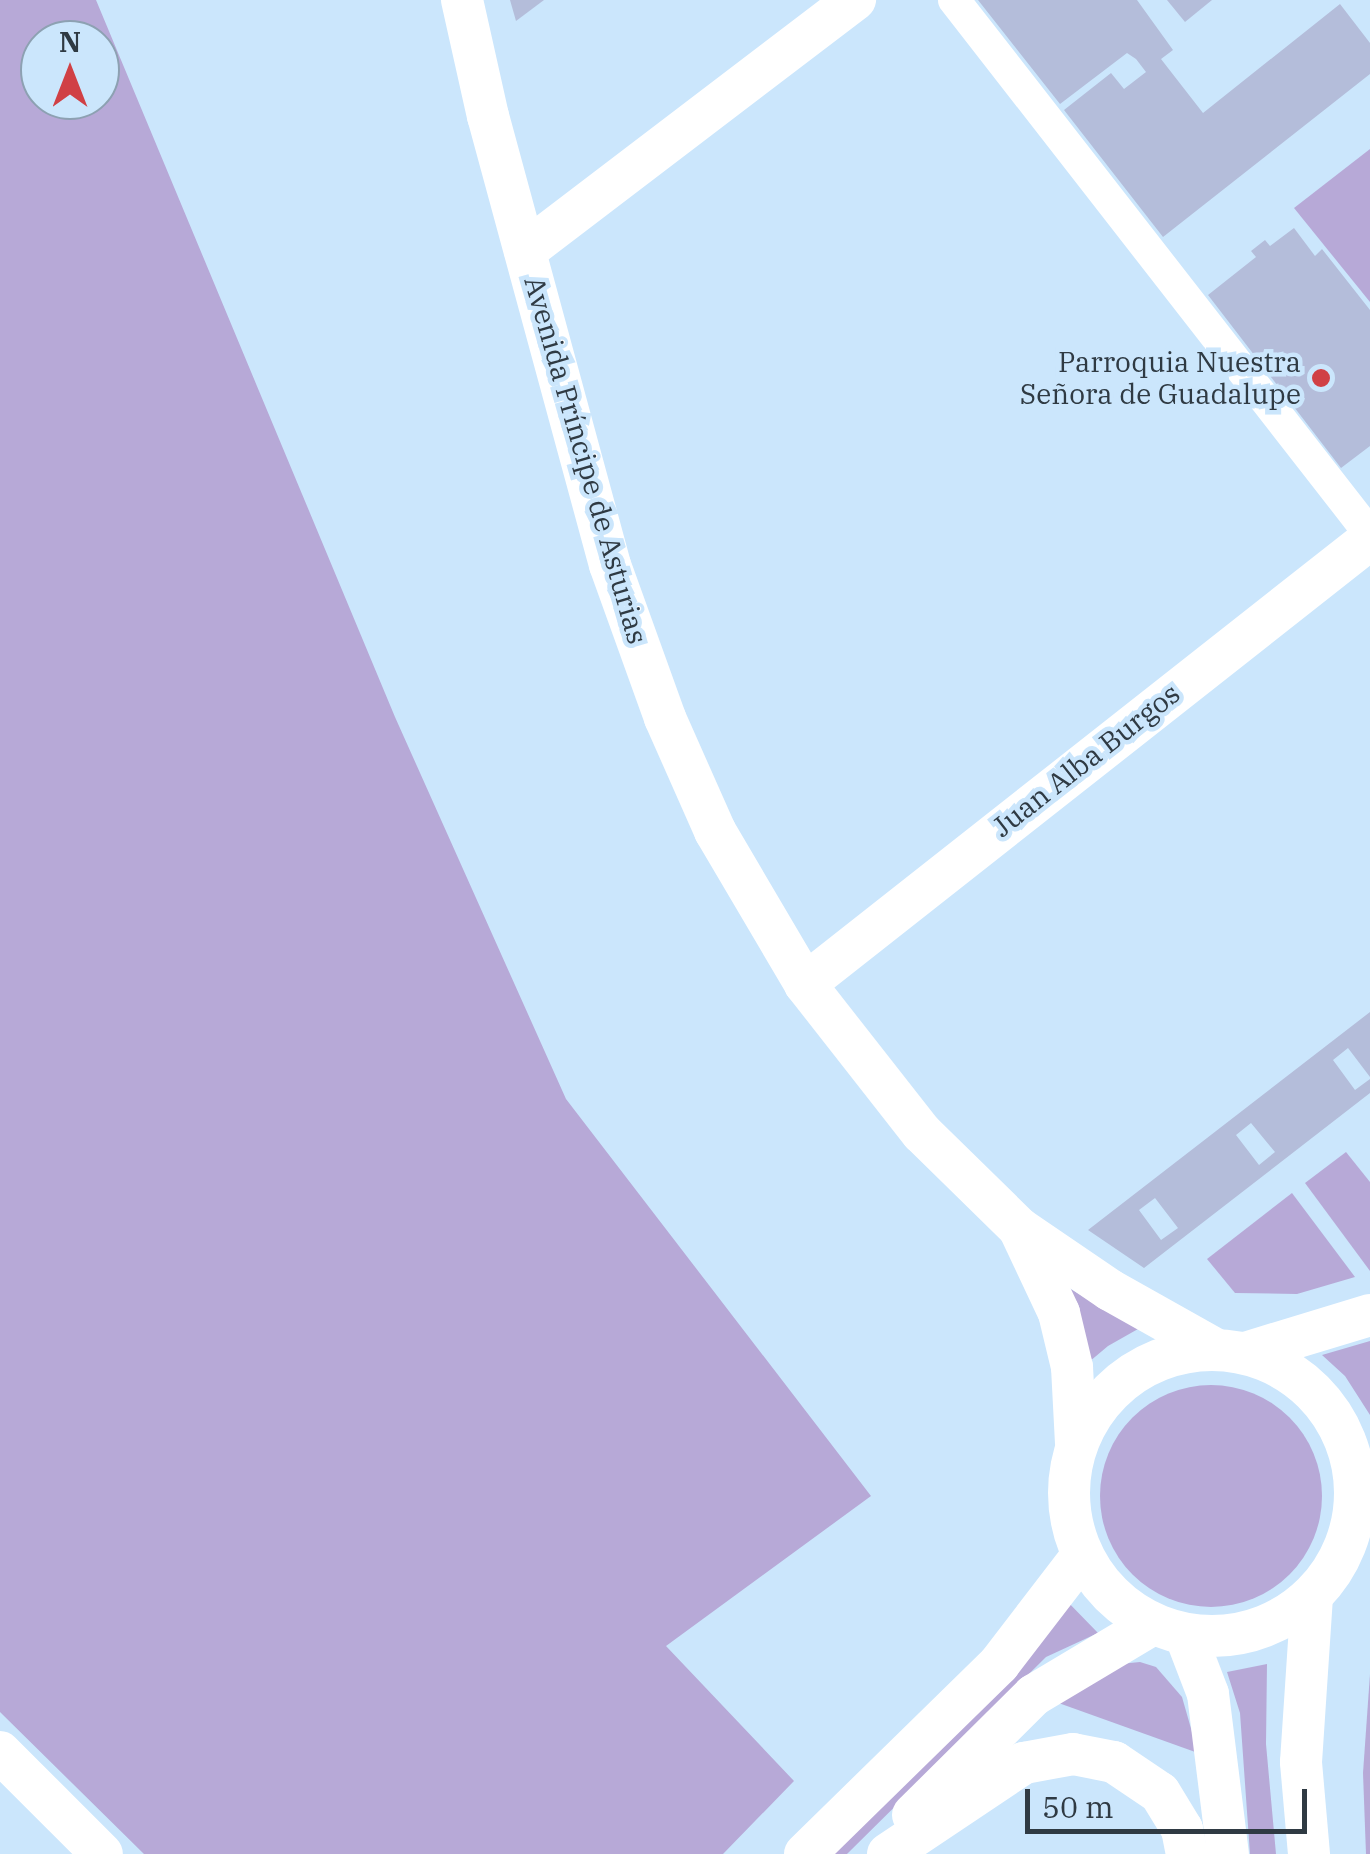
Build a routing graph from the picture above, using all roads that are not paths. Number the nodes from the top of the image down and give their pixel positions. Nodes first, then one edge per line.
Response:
1 (462, 0) edge
2 (855, 0) edge
3 (954, 0) edge
4 (525, 250) junction
5 (1370, 536) edge
6 (804, 984) junction
7 (1019, 1228) junction
8 (1370, 1315) edge
9 (1230, 1351) junction
10 (1076, 1442) junction
11 (1363, 1480) edge
12 (1082, 1556) junction
13 (1312, 1597) junction
14 (1169, 1629) junction
15 (8, 1774) edge
16 (102, 1854) edge
17 (805, 1854) edge
18 (874, 1854) edge
19 (888, 1854) edge
20 (1187, 1854) edge
21 (1228, 1854) edge
22 (1309, 1854) edge

1 - 4 street, Avenida Príncipe de Asturias
2 - 4 street
3 - 5 street
4 - 6 street, Avenida Príncipe de Asturias
5 - 6 street, Juan Alba Burgos
6 - 7 street, Avenida Príncipe de Asturias
7 - 9 street, Avenida Príncipe de Asturias
7 - 10 street, Avenida Príncipe de Asturias
8 - 9 street
9 - 10 street
9 - 11 street
10 - 12 street
11 - 13 street
12 - 14 street
12 - 17 street
13 - 14 street
13 - 22 street
14 - 18 street
14 - 21 street
15 - 16 street
19 - 20 street

